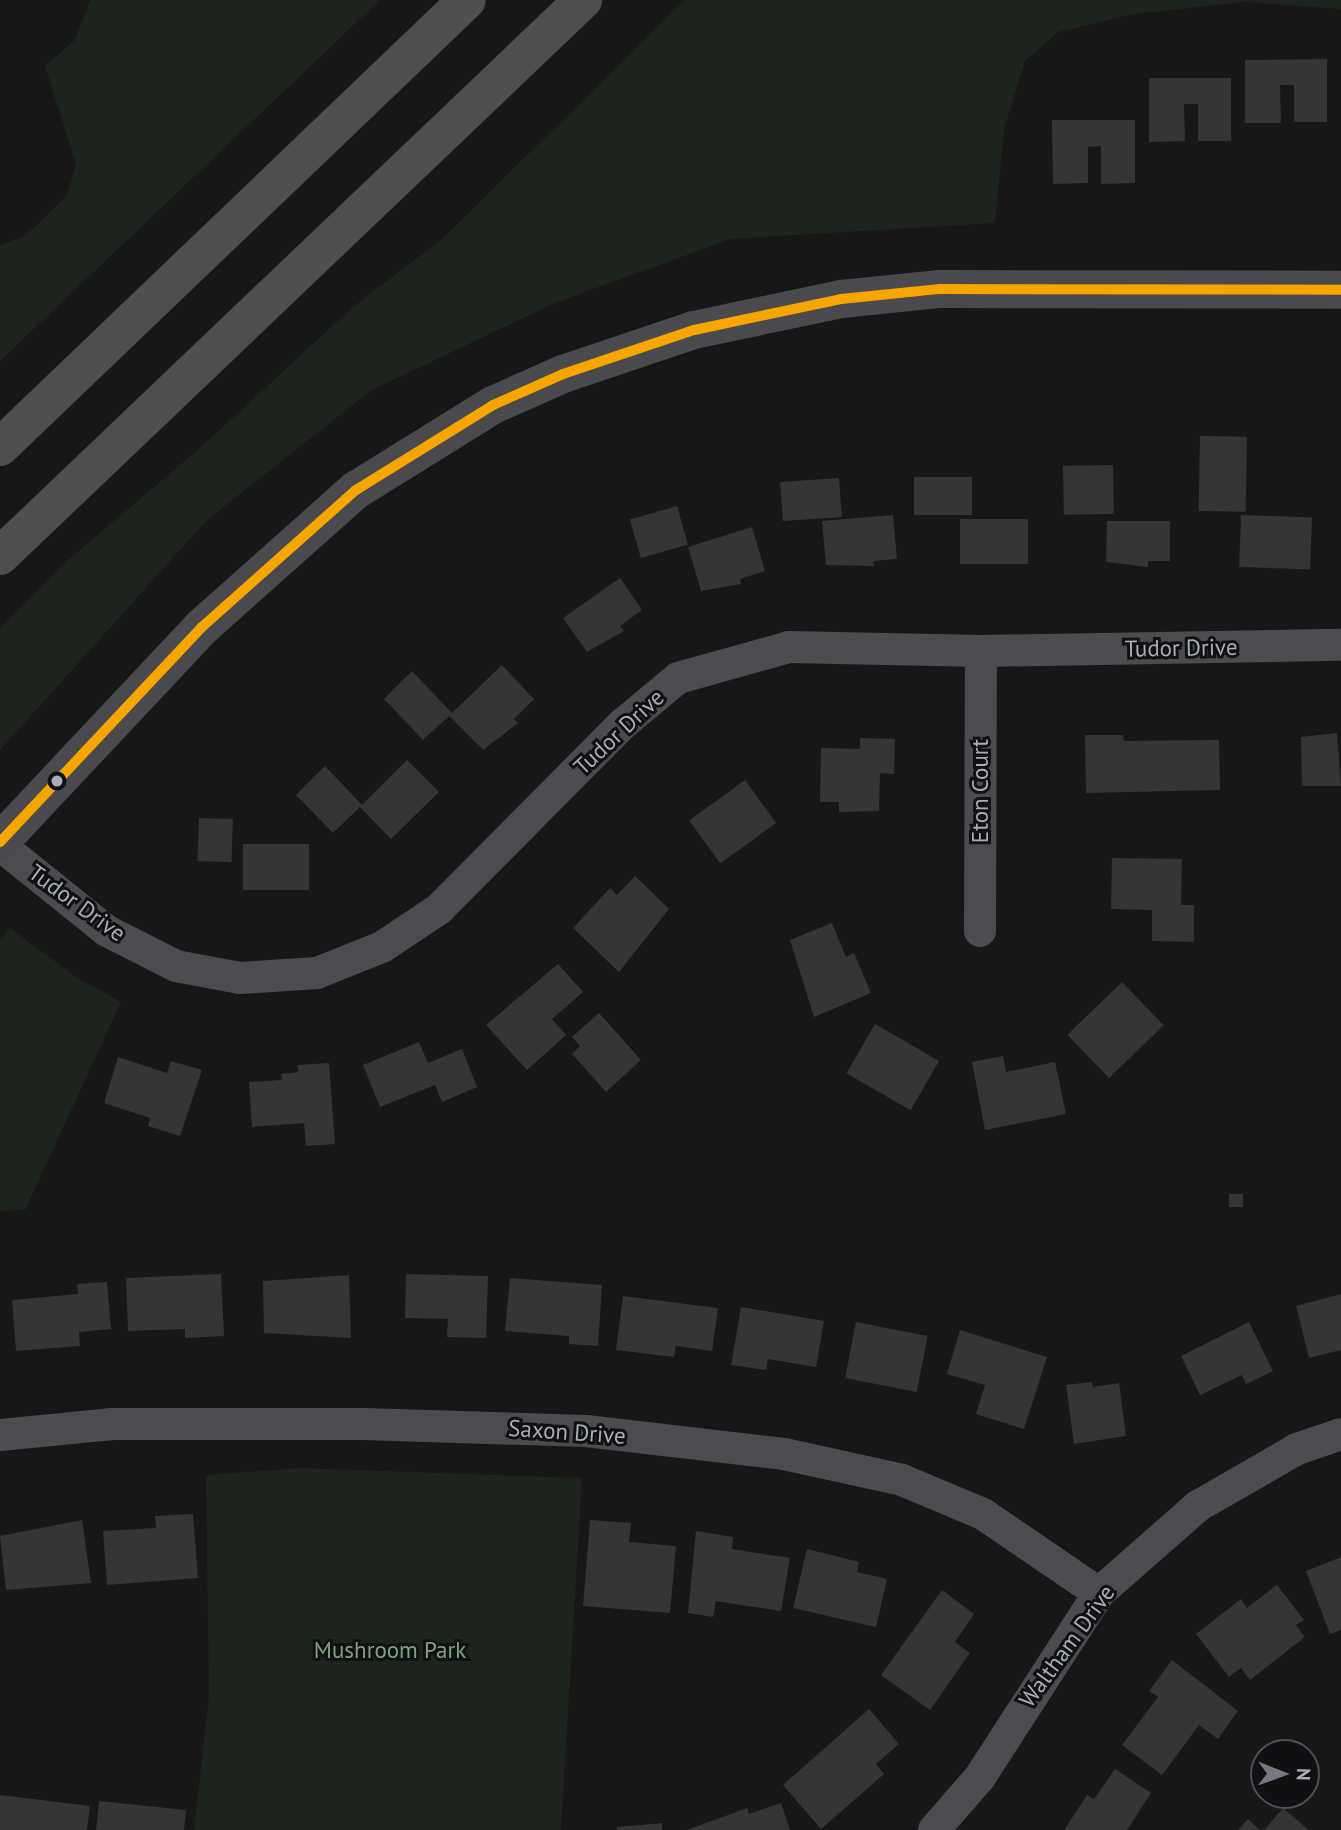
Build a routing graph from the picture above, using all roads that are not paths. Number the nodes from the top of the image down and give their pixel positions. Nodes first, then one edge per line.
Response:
1 (467, 0) edge
2 (583, 0) edge
3 (1341, 290) edge
4 (0, 447) edge
5 (0, 556) edge
6 (1341, 645) edge
7 (981, 651) junction
8 (0, 844) edge
9 (980, 931) dead end
10 (1341, 1434) edge
11 (0, 1435) edge
12 (1099, 1593) junction
13 (934, 1830) edge

1 - 4 highway
2 - 5 highway
3 - 8 street
6 - 7 street, Tudor Drive
7 - 8 street, Tudor Drive
7 - 9 street, Eton Court
10 - 12 street, Waltham Drive
11 - 12 street, Saxon Drive
12 - 13 street, Waltham Drive

